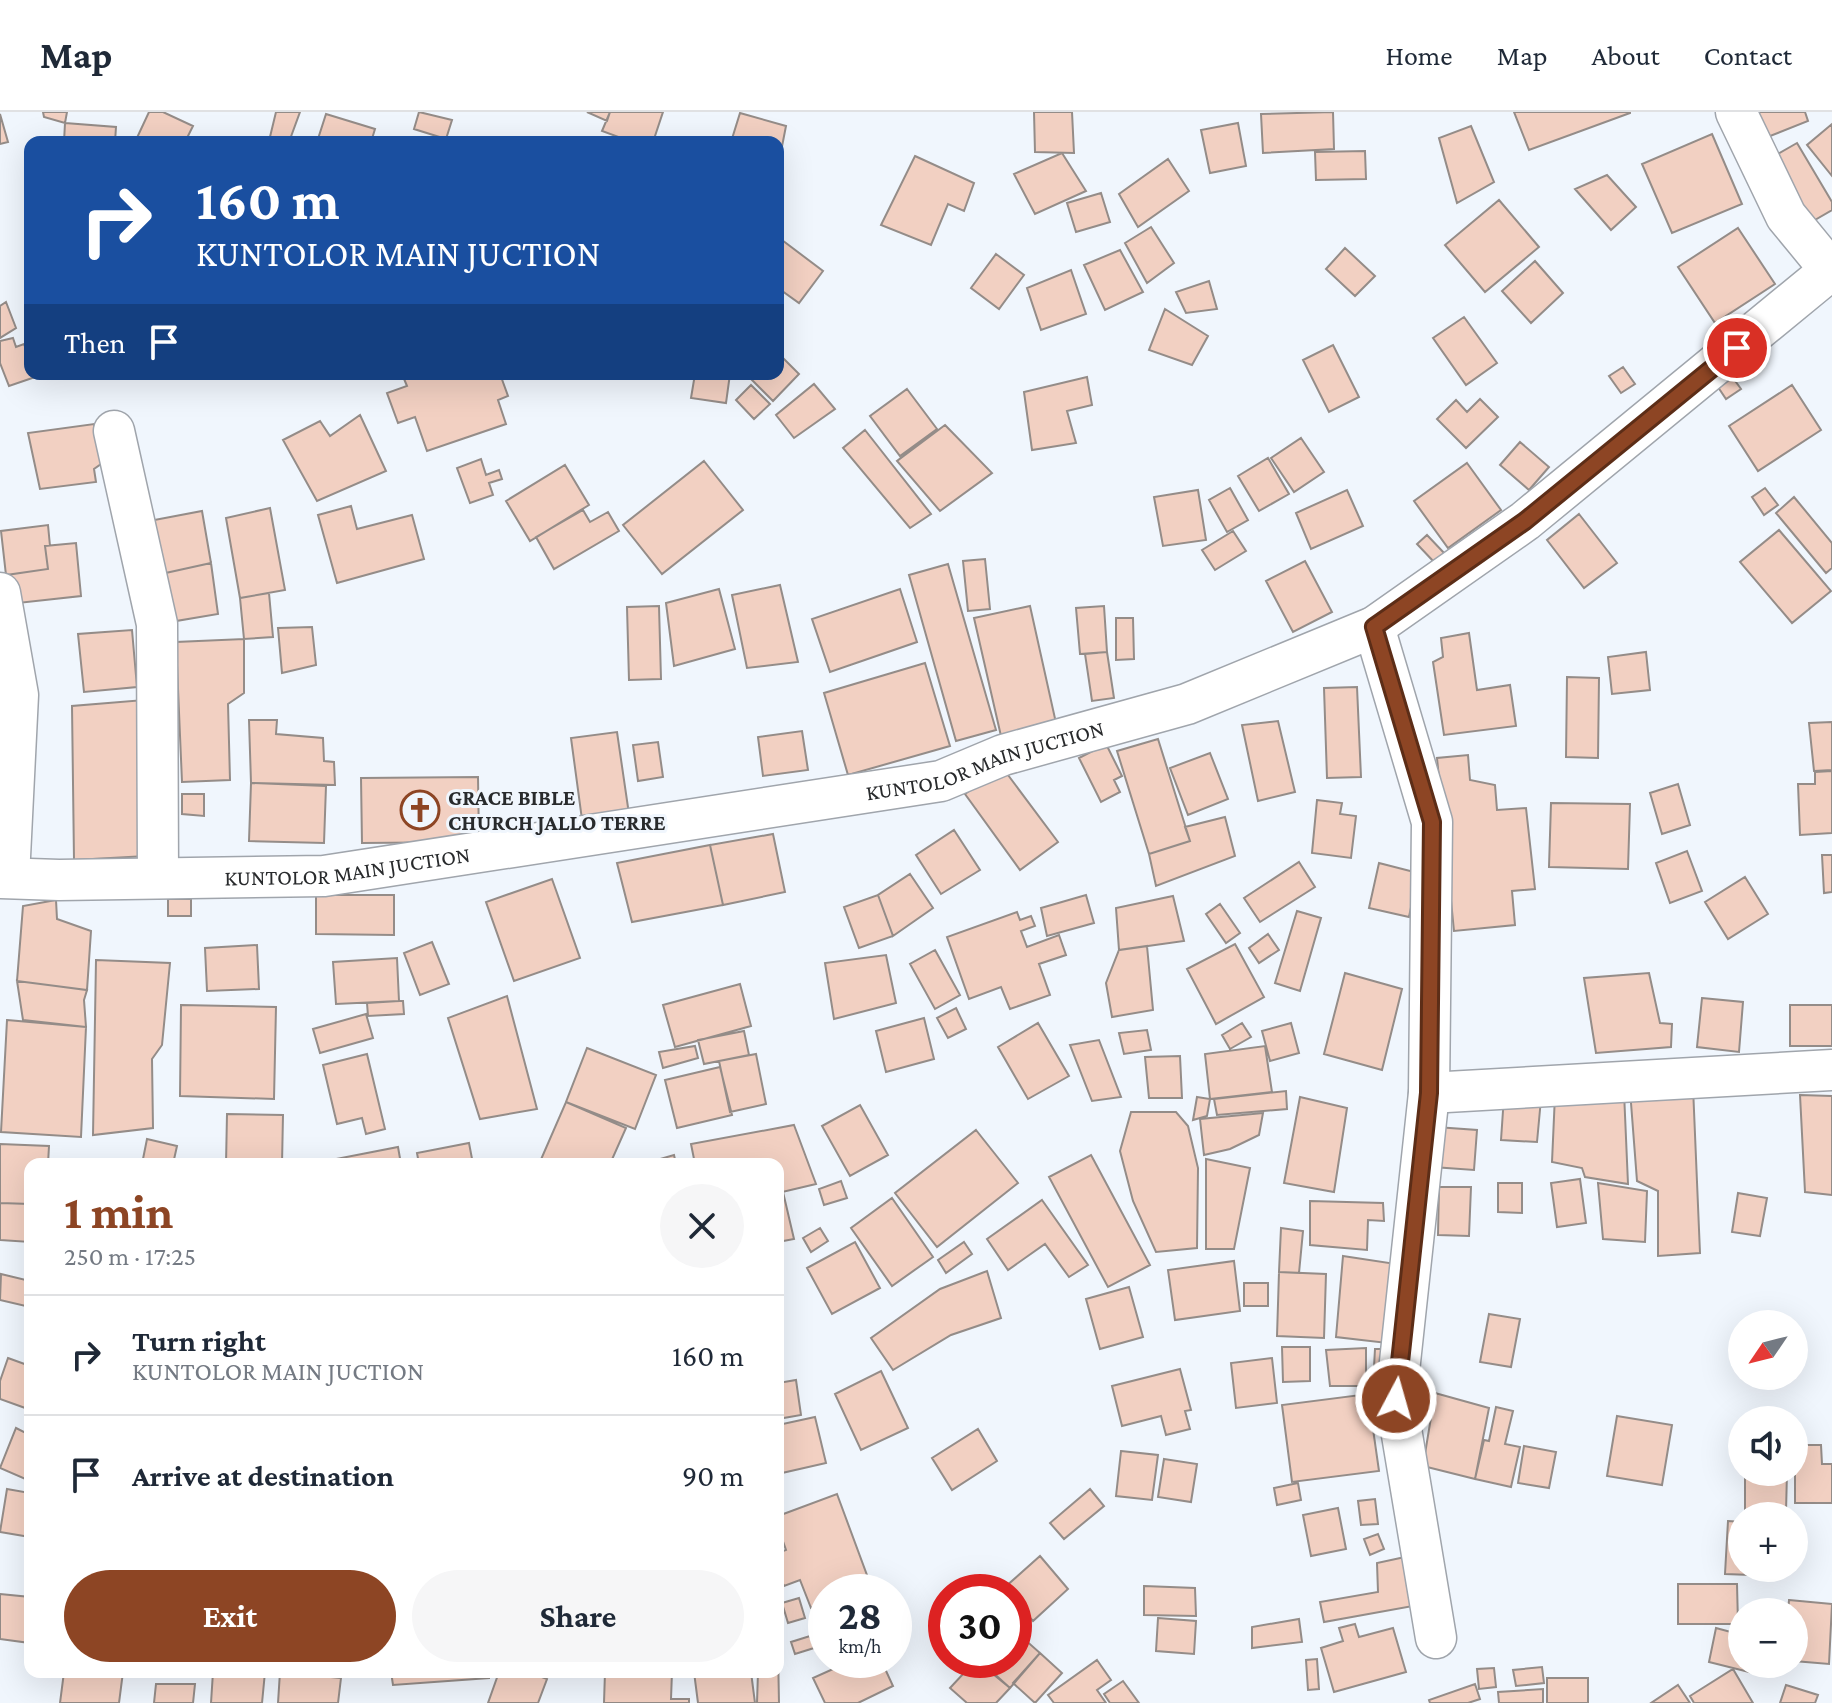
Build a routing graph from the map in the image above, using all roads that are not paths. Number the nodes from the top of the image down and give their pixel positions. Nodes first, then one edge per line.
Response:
1 (1736, 112) edge
2 (1831, 271) edge
3 (114, 431) dead end
4 (0, 593) edge
5 (1374, 627) junction
6 (5, 878) edge
7 (158, 878) junction
8 (1832, 1070) edge
9 (1429, 1093) junction
10 (1436, 1638) dead end

1 - 2 street
2 - 5 street, KUNTOLOR MAIN JUCTION
3 - 7 street
4 - 6 street
5 - 7 street, KUNTOLOR MAIN JUCTION
5 - 9 street
6 - 7 street, KUNTOLOR MAIN JUCTION
8 - 9 street
9 - 10 street

